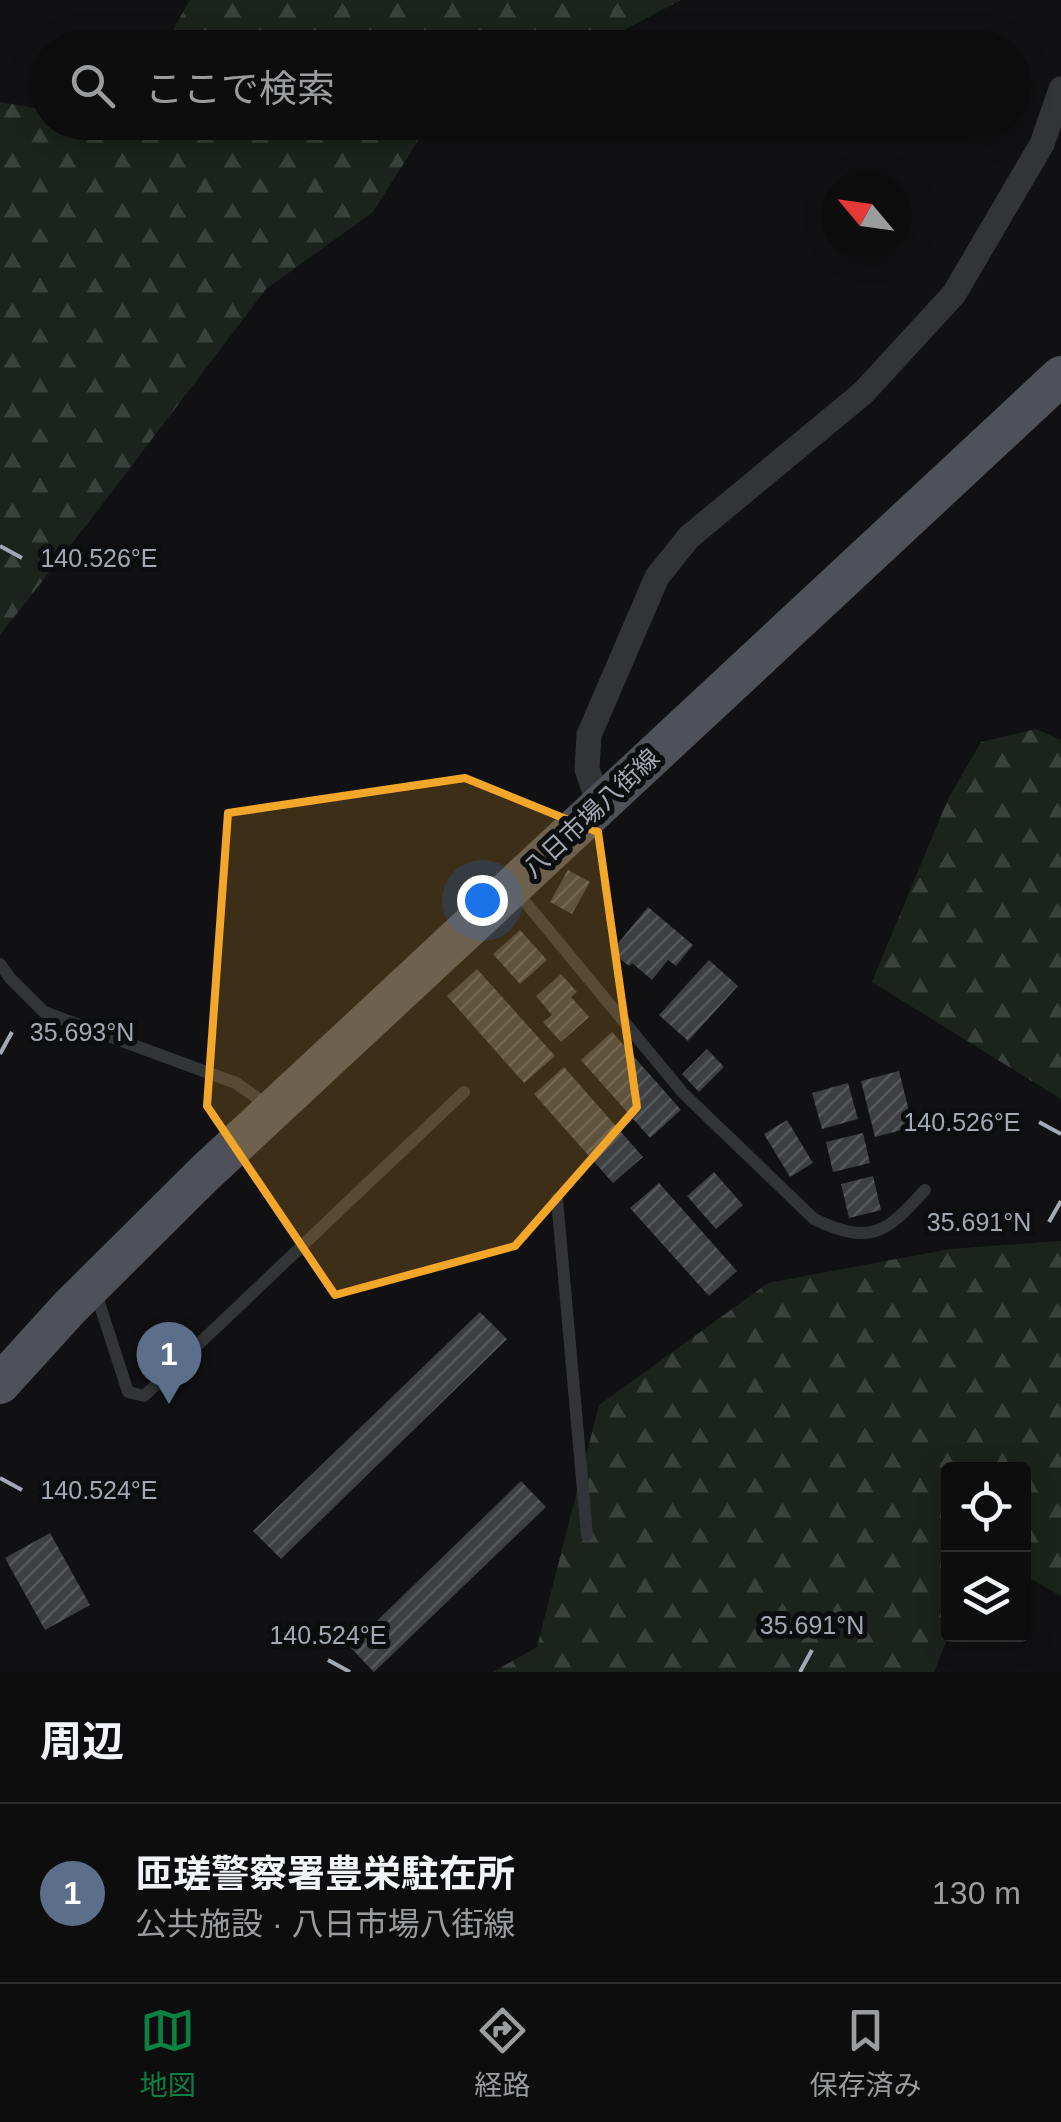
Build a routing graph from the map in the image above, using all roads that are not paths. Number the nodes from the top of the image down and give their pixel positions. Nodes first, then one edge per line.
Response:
1 (1061, 90) edge
2 (1061, 376) edge
3 (599, 805) junction
4 (512, 886) junction
5 (0, 964) edge
6 (464, 1092) dead end
7 (273, 1109) junction
8 (925, 1190) dead end
9 (557, 1198) dead end
10 (93, 1284) junction
11 (0, 1384) edge
12 (587, 1534) dead end

1 - 3 street
2 - 3 main road, 八日市場八街線
3 - 4 main road, 八日市場八街線
4 - 7 main road, 八日市場八街線
4 - 8 lane
5 - 7 lane
6 - 10 lane
7 - 10 main road, 八日市場八街線
9 - 12 lane
10 - 11 main road, 八日市場八街線

